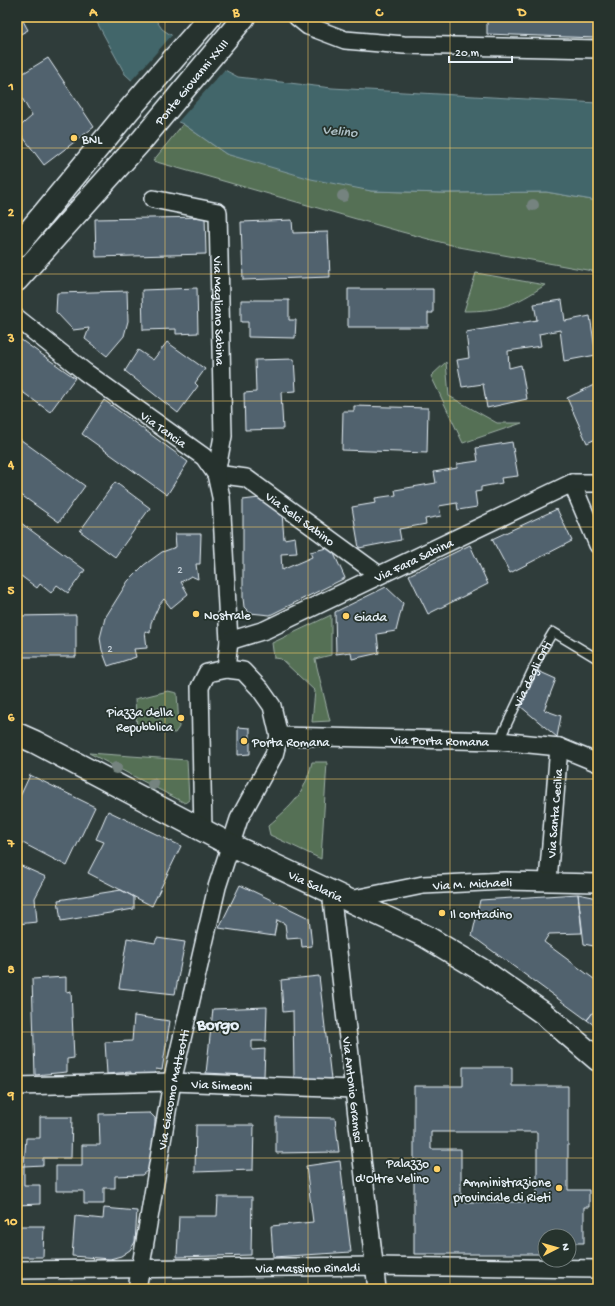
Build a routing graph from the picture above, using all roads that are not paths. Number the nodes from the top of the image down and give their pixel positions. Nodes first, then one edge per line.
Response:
1 (210, 17) edge
2 (244, 17) edge
3 (297, 17) edge
4 (598, 49) edge
5 (153, 199) dead end
6 (17, 246) edge
7 (17, 280) edge
8 (17, 318) edge
9 (216, 474) junction
10 (572, 483) junction
11 (598, 483) edge
12 (598, 545) edge
13 (380, 575) junction
14 (229, 640) junction
15 (598, 659) edge
16 (226, 669) junction
17 (18, 734) edge
18 (279, 736) junction
19 (499, 741) junction
20 (559, 747) junction
21 (598, 763) edge
22 (203, 831) junction
23 (231, 845) junction
24 (548, 881) junction
25 (598, 883) edge
26 (340, 895) junction
27 (598, 1060) edge
28 (172, 1082) junction
29 (17, 1086) edge
30 (354, 1089) junction
31 (374, 1266) junction
32 (141, 1268) junction
33 (598, 1269) edge
34 (17, 1270) edge
35 (137, 1289) edge
36 (378, 1289) edge

1 - 6 main road, Ponte Giovanni XXIII
2 - 7 main road, Ponte Giovanni XXIII
3 - 4 street
5 - 9 street, Via Magliano Sabina
8 - 9 street, Via Tancia
9 - 13 street, Via Selci Sabino
9 - 14 street, Via Tancia
10 - 11 street, Via Fara Sabina
10 - 12 street
10 - 13 street, Via Fara Sabina
13 - 14 street, Via Fara Sabina
14 - 16 street
15 - 19 lane, Via degli Orti
16 - 18 street
16 - 22 street
17 - 22 main road, Via Salaria
18 - 19 street, Via Porta Romana
18 - 23 street
19 - 20 street, Via Porta Romana
20 - 21 street, Via Porta Romana
20 - 24 street, Via Santa Cecilia
22 - 23 main road, Via Salaria
23 - 26 main road, Via Salaria
23 - 28 street, Via Giacomo Matteotti
24 - 25 street, Via M. Michaeli
24 - 26 street, Via M. Michaeli
26 - 27 main road, Via Salaria
26 - 30 street, Via Antonio Gramsci
28 - 29 street, Via Simeoni
28 - 30 street, Via Simeoni
28 - 32 street, Via Giacomo Matteotti
30 - 31 street, Via Antonio Gramsci
31 - 32 street, Via Massimo Rinaldi
31 - 33 street, Via Massimo Rinaldi
31 - 36 street, Via Antonio Gramsci
32 - 34 street, Via Massimo Rinaldi
32 - 35 street, Via Giacomo Matteotti

